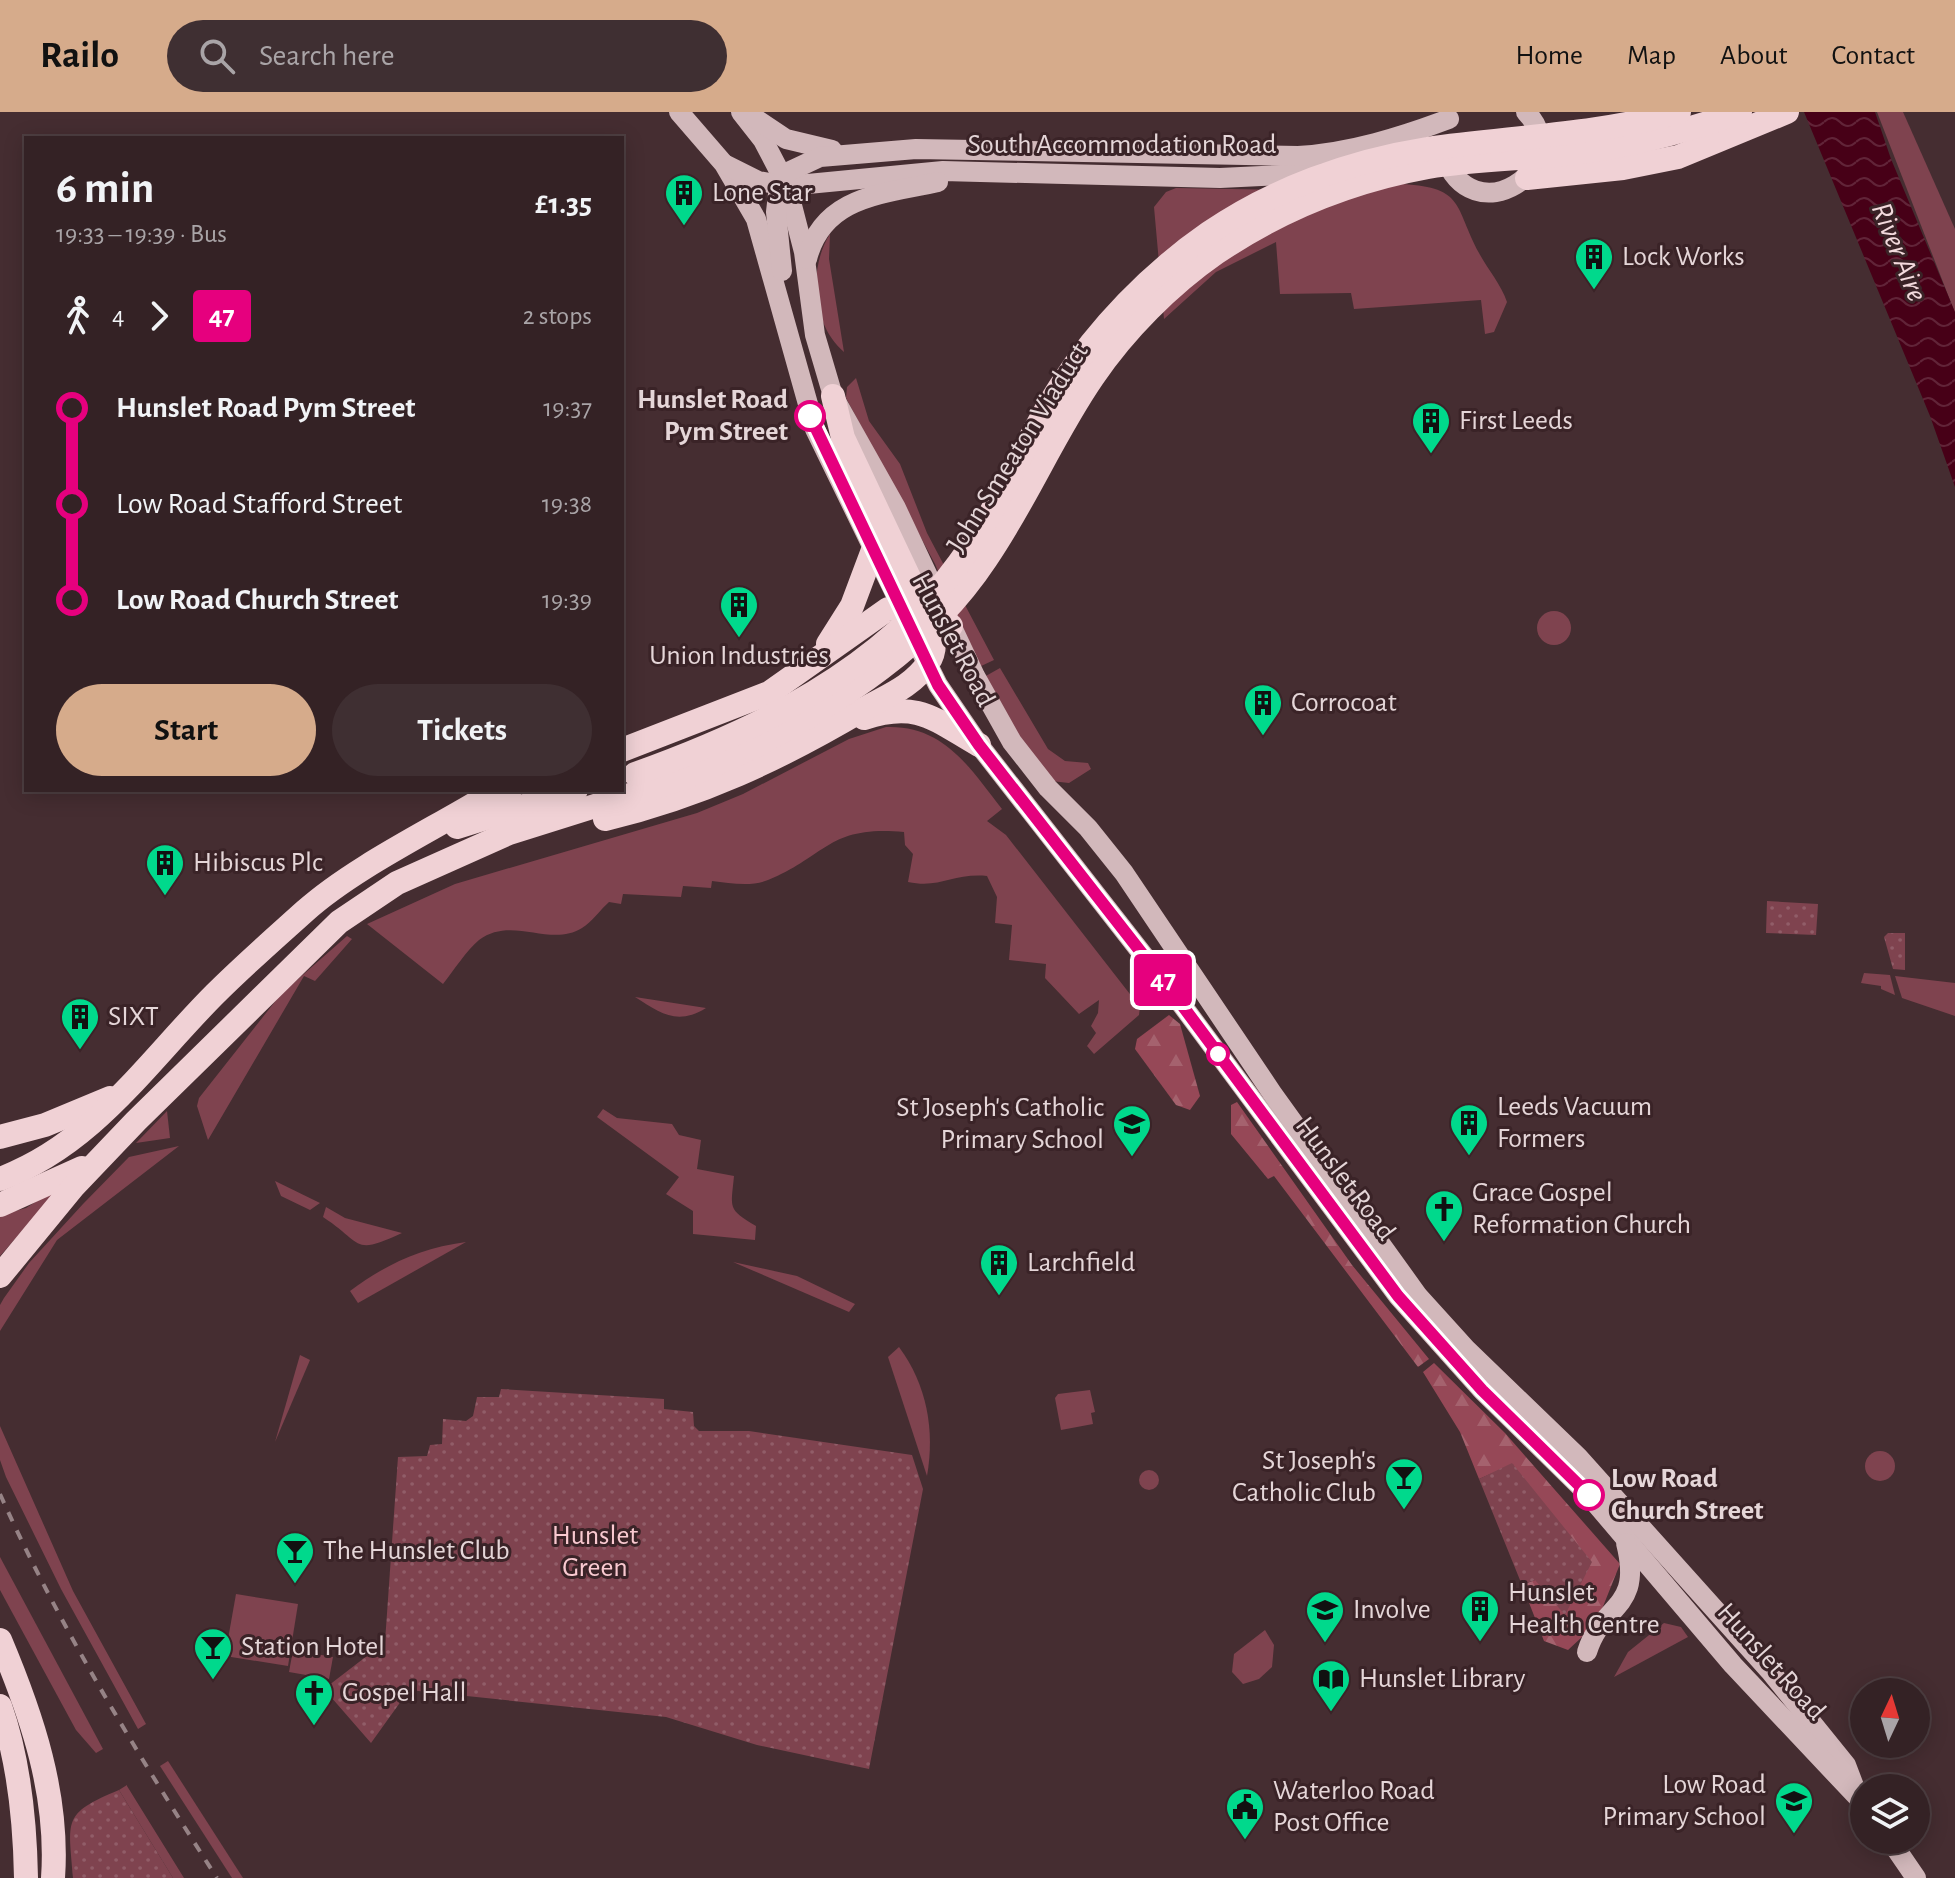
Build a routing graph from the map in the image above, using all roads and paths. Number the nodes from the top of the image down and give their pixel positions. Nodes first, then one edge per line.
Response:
1 (679, 112) edge
2 (741, 112) edge
3 (747, 112) edge
4 (1526, 112) edge
5 (1679, 112) edge
6 (1740, 112) edge
7 (1452, 116) edge
8 (1779, 116) edge
9 (852, 151) junction
10 (724, 164) junction
11 (974, 174) junction
12 (1455, 178) junction
13 (1527, 178) junction
14 (783, 183) junction
15 (806, 263) junction
16 (790, 346) junction
17 (833, 396) junction
18 (873, 550) junction
19 (913, 606) junction
20 (951, 626) junction
21 (820, 656) junction
22 (928, 664) junction
23 (837, 728) junction
24 (979, 745) junction
25 (624, 749) edge
26 (633, 781) edge
27 (504, 792) edge
28 (570, 792) edge
29 (609, 792) edge
30 (409, 843) junction
31 (489, 843) junction
32 (129, 1089) junction
33 (0, 1137) edge
34 (102, 1158) junction
35 (0, 1179) edge
36 (0, 1205) edge
37 (0, 1276) edge
38 (1625, 1541) junction
39 (0, 1640) edge
40 (1587, 1652) dead end
41 (0, 1706) edge
42 (1850, 1775) edge
43 (1850, 1789) edge
44 (1900, 1854) edge
45 (26, 1878) edge
46 (53, 1878) edge
47 (1916, 1878) edge

1 - 10 main road, Hunslet Road
2 - 14 main road, Hunslet Road
3 - 9 main road
4 - 13 main road
5 - 26 highway, John Smeaton Viaduct, bridge
6 - 26 highway, John Smeaton Viaduct, bridge
7 - 9 main road, South Accommodation Road
7 - 12 main road, South Accommodation Road
8 - 13 highway
9 - 14 main road, South Accommodation Road
10 - 14 main road
10 - 16 main road, Hunslet Road
11 - 12 main road, South Accommodation Road
11 - 14 main road, South Accommodation Road
11 - 15 main road
12 - 13 main road, South Accommodation Road
14 - 15 main road, Hunslet Road
14 - 16 main road
15 - 17 main road, Hunslet Road
16 - 18 main road, Hunslet Road
17 - 19 highway
17 - 20 main road, Hunslet Road
18 - 19 main road, Hunslet Road
18 - 21 highway
19 - 20 highway
19 - 21 highway
19 - 22 highway
20 - 42 main road, Hunslet Road
21 - 25 highway
22 - 23 highway
22 - 24 main road, Hunslet Road
23 - 24 highway
23 - 31 highway
24 - 38 main road, Hunslet Road
27 - 30 highway
28 - 30 highway
29 - 31 highway
30 - 32 highway
31 - 34 highway
32 - 33 highway
32 - 35 highway
34 - 36 highway
34 - 37 highway
38 - 40 main road
38 - 43 main road, Hunslet Road
39 - 46 highway
41 - 45 highway
44 - 47 main road

